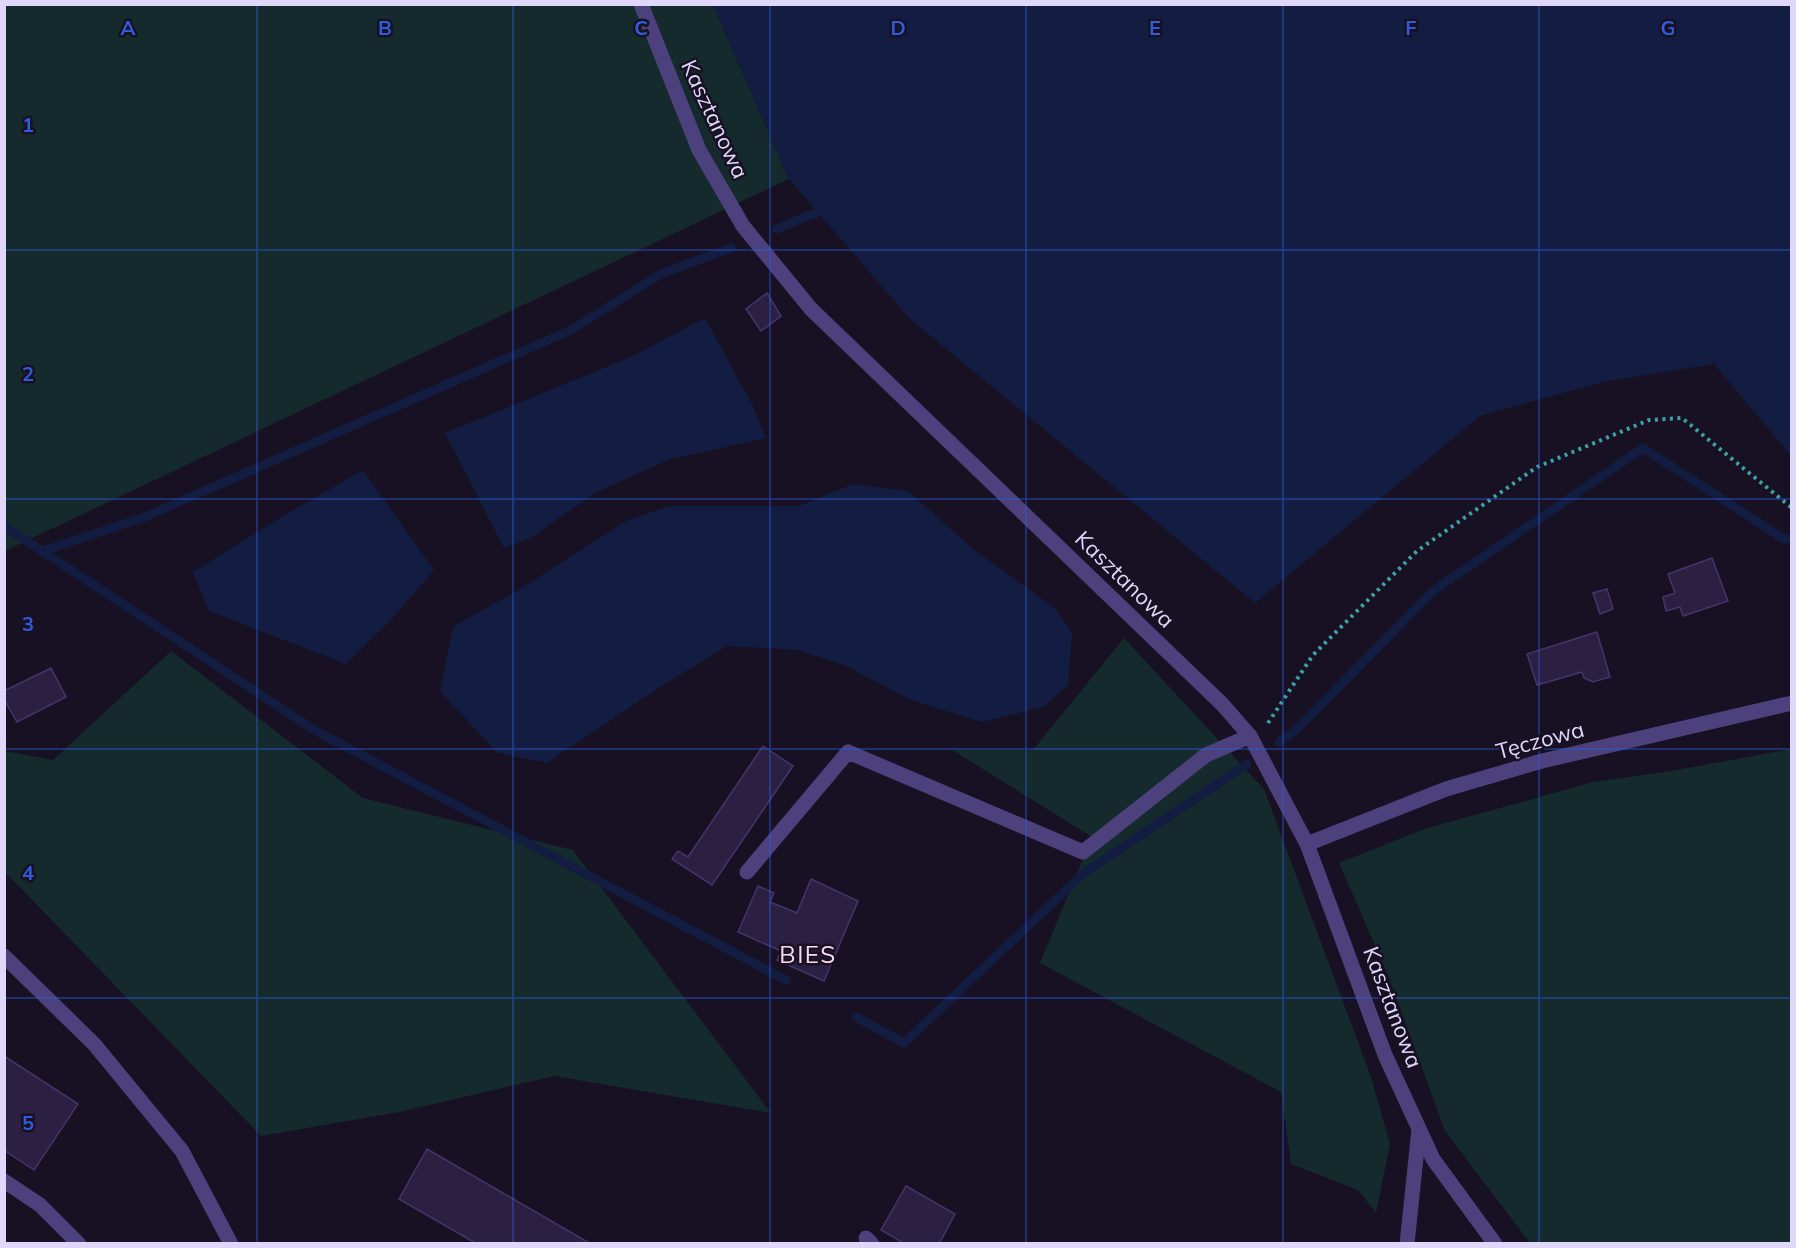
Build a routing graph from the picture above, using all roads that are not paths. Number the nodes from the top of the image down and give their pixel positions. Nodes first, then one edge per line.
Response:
1 (641, 4) edge
2 (1791, 703) edge
3 (1250, 736) junction
4 (1307, 844) junction
5 (747, 872) dead end
6 (4, 956) edge
7 (1419, 1129) junction
8 (4, 1181) edge
9 (79, 1244) edge
10 (231, 1244) edge
11 (1407, 1244) edge
12 (1495, 1244) edge

1 - 3 street, Kasztanowa
2 - 4 street, Tęczowa
3 - 4 street, Kasztanowa
3 - 5 street
4 - 7 street, Kasztanowa
6 - 10 street
7 - 11 street
7 - 12 street, Kasztanowa
8 - 9 street

